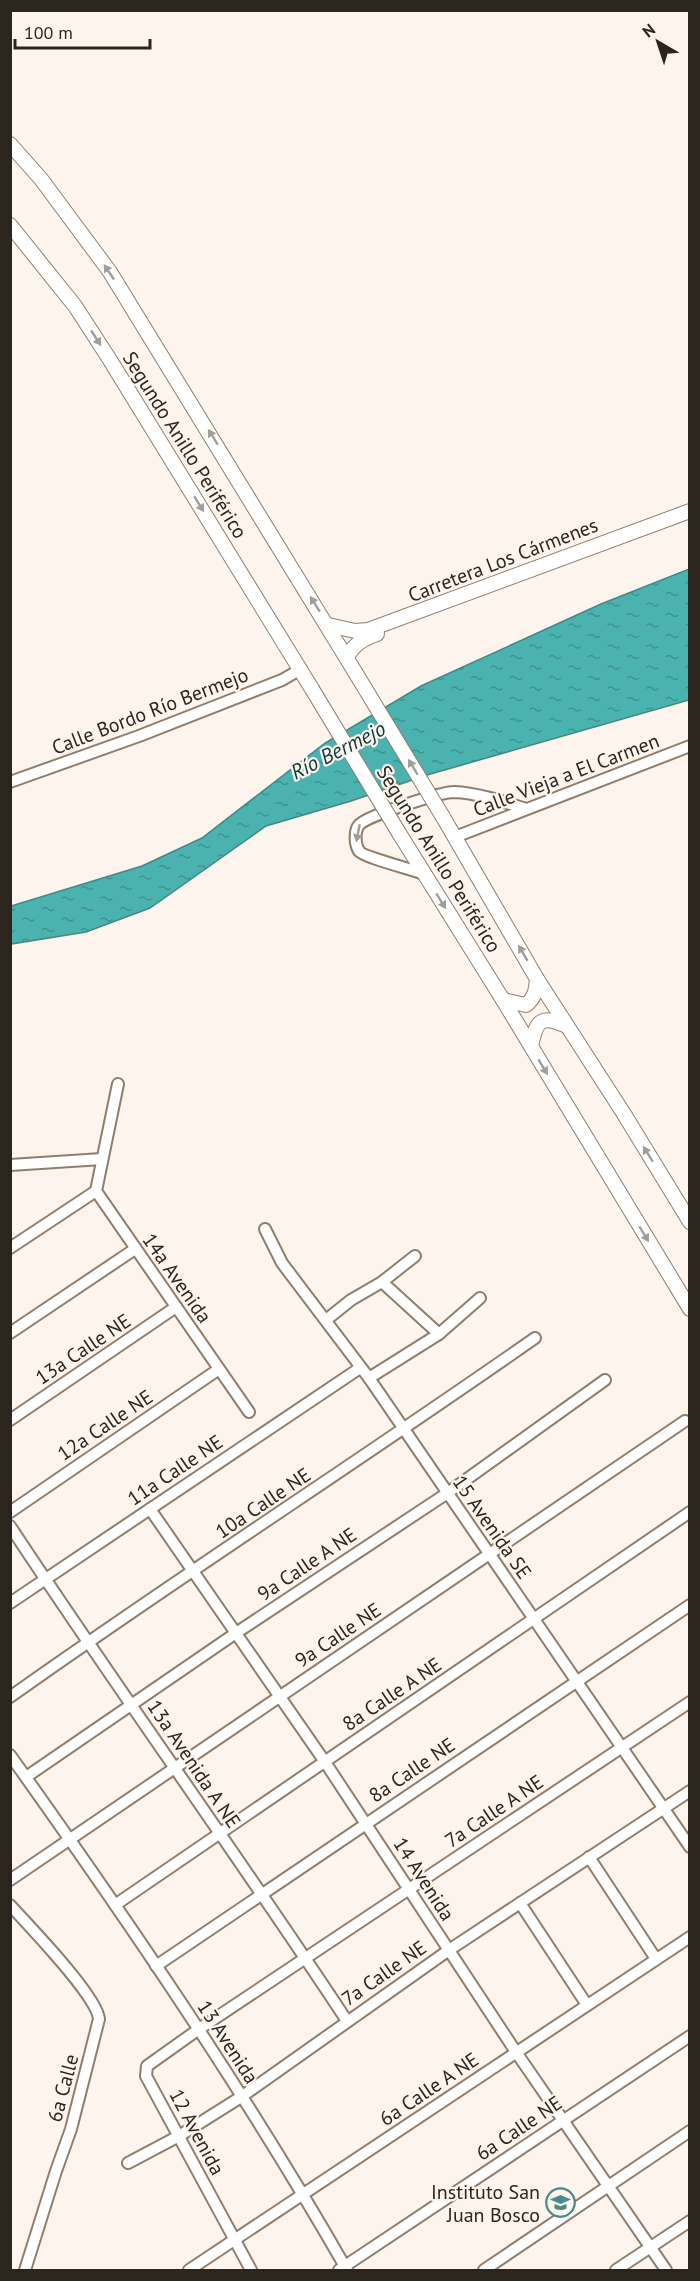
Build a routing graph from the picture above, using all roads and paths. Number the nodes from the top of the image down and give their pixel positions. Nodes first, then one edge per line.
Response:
1 (10, 144) edge
2 (10, 225) edge
3 (690, 511) edge
4 (690, 517) edge
5 (328, 625) junction
6 (347, 657) junction
7 (301, 669) junction
8 (690, 746) edge
9 (10, 782) edge
10 (526, 809) junction
11 (455, 837) junction
12 (424, 874) junction
13 (537, 979) junction
14 (503, 1000) junction
15 (567, 1026) junction
16 (531, 1046) junction
17 (118, 1084) dead end
18 (102, 1159) junction
19 (10, 1165) edge
20 (96, 1191) junction
21 (685, 1208) edge
22 (690, 1222) edge
23 (265, 1229) dead end
24 (10, 1248) edge
25 (135, 1249) junction
26 (415, 1256) dead end
27 (382, 1282) junction
28 (480, 1298) dead end
29 (176, 1308) junction
30 (690, 1309) edge
31 (326, 1320) junction
32 (10, 1333) edge
33 (439, 1334) junction
34 (534, 1338) dead end
35 (360, 1368) junction
36 (219, 1369) junction
37 (369, 1378) junction
38 (606, 1380) dead end
39 (249, 1412) dead end
40 (10, 1420) edge
41 (686, 1421) dead end
42 (404, 1430) junction
43 (446, 1494) junction
44 (150, 1509) junction
45 (10, 1512) edge
46 (690, 1512) edge
47 (10, 1526) edge
48 (489, 1554) junction
49 (193, 1571) junction
50 (46, 1580) junction
51 (10, 1603) edge
52 (690, 1605) edge
53 (533, 1619) junction
54 (236, 1633) junction
55 (87, 1642) junction
56 (576, 1681) junction
57 (280, 1696) junction
58 (10, 1697) edge
59 (690, 1702) edge
60 (132, 1704) junction
61 (622, 1747) junction
62 (10, 1755) edge
63 (325, 1762) junction
64 (175, 1768) junction
65 (26, 1777) junction
66 (690, 1791) edge
67 (663, 1808) junction
68 (365, 1824) junction
69 (219, 1834) junction
70 (70, 1839) junction
71 (690, 1847) edge
72 (589, 1857) junction
73 (10, 1880) edge
74 (409, 1889) junction
75 (261, 1895) junction
76 (520, 1903) junction
77 (10, 1905) edge
78 (115, 1905) junction
79 (690, 1937) edge
80 (449, 1950) junction
81 (305, 1958) junction
82 (656, 1959) junction
83 (156, 1966) junction
84 (587, 2005) junction
85 (347, 2022) junction
86 (199, 2029) junction
87 (690, 2036) edge
88 (516, 2052) junction
89 (241, 2097) junction
90 (563, 2119) junction
91 (690, 2131) edge
92 (179, 2136) junction
93 (128, 2163) dead end
94 (608, 2186) junction
95 (303, 2194) junction
96 (690, 2221) edge
97 (234, 2240) junction
98 (650, 2247) junction
99 (344, 2269) edge
100 (26, 2271) edge
101 (189, 2271) edge
102 (251, 2271) edge
103 (484, 2271) edge
104 (616, 2271) edge
105 (666, 2271) edge

5 -> 1 main road, Segundo Anillo Periférico
2 -> 7 main road, Segundo Anillo Periférico
3 - 5 main road, Carretera Los Cármenes
4 - 6 main road, Carretera Los Cármenes
5 - 6 main road, Segundo Anillo Periférico
11 -> 6 main road, Segundo Anillo Periférico, bridge
7 - 9 street, Calle Bordo Río Bermejo
7 - 12 main road, Segundo Anillo Periférico, bridge
8 - 10 street, Calle Vieja a El Carmen
10 - 11 street, Calle Vieja a El Carmen
10 -> 12 street
13 -> 11 main road, Segundo Anillo Periférico
12 -> 14 main road, Segundo Anillo Periférico
13 - 14 main road
13 - 15 main road, Segundo Anillo Periférico
14 - 16 main road, Segundo Anillo Periférico
15 - 16 main road
21 -> 15 main road, Segundo Anillo Periférico
16 -> 30 main road, Segundo Anillo Periférico
17 - 18 street
18 - 19 street
18 - 20 street
20 - 24 street
20 - 25 street, 14a Avenida
21 - 22 main road, Segundo Anillo Periférico
23 - 31 street, 15 Avenida SE
25 - 29 street, 14a Avenida
25 - 32 street
26 - 27 street
27 - 31 street
27 - 33 street
28 - 33 street
29 - 36 street, 14a Avenida
29 - 40 street, 13a Calle NE
31 - 35 street, 15 Avenida SE
33 - 37 street
34 - 42 street, 10a Calle NE
35 - 37 street, 15 Avenida SE
35 - 44 street, 11a Calle NE
36 - 39 street, 14a Avenida
36 - 45 street, 12a Calle NE
37 - 42 street, 15 Avenida SE
38 - 43 street, 9a Calle A NE
41 - 48 street, 9a Calle NE
42 - 43 street, 15 Avenida SE
42 - 49 street, 10a Calle NE
43 - 48 street, 15 Avenida SE
43 - 54 street, 9a Calle A NE
44 - 49 street, 14 Avenida
44 - 50 street, 11a Calle NE
46 - 53 street, 8a Calle A NE
47 - 50 street, 13a Avenida A NE
48 - 53 street, 15 Avenida SE
48 - 57 street, 9a Calle NE
49 - 54 street, 14 Avenida
49 - 55 street, 10a Calle NE
50 - 51 street, 11a Calle NE
50 - 55 street, 13a Avenida A NE
52 - 56 street, 8a Calle NE
53 - 56 street, 15 Avenida SE
53 - 63 street, 8a Calle A NE
54 - 57 street, 14 Avenida
54 - 60 street, 9a Calle A NE
55 - 58 street, 10a Calle NE
55 - 60 street, 13a Avenida A NE
56 - 61 street, 15 Avenida SE
56 - 68 street, 8a Calle NE
57 - 63 street, 14 Avenida
57 - 64 street, 9a Calle NE
59 - 61 street, 7a Calle A NE
60 - 64 street, 13a Avenida A NE
60 - 65 street, 9a Calle A NE
61 - 67 street, 15 Avenida SE
61 - 74 street, 7a Calle A NE
62 - 65 street, 13 Avenida
63 - 68 street, 14 Avenida
63 - 69 street, 8a Calle A NE
64 - 69 street, 13a Avenida A NE
64 - 70 street, 9a Calle NE
65 - 70 street, 13 Avenida
66 - 67 street, 7a Calle NE
67 - 71 street, 15 Avenida SE
67 - 72 street, 7a Calle NE
68 - 74 street, 14 Avenida
68 - 75 street, 8a Calle NE
69 - 75 street, 13a Avenida A NE
69 - 78 street, 8a Calle A NE
70 - 73 street, 9a Calle NE
70 - 78 street, 13 Avenida
72 - 76 street, 7a Calle NE
72 - 82 street
74 - 80 street, 14 Avenida
74 - 81 street, 7a Calle A NE
75 - 81 street, 13a Avenida A NE
75 - 83 street, 8a Calle NE
76 - 80 street, 7a Calle NE
76 - 84 street
77 - 100 street, 6a Calle
78 - 83 street, 13 Avenida
79 - 82 street, 6a Calle A NE
80 - 85 street, 7a Calle NE
80 - 88 street, 14 Avenida
81 - 85 street, 13a Avenida A NE
81 - 86 street, 7a Calle A NE
82 - 84 street, 6a Calle A NE
83 - 86 street, 13 Avenida
84 - 88 street, 6a Calle A NE
85 - 89 street, 7a Calle NE
86 - 89 street, 13 Avenida
86 - 92 street, 12 Avenida
87 - 90 street, 6a Calle NE
88 - 90 street, 14 Avenida
88 - 95 street, 6a Calle A NE
89 - 92 street, 7a Calle NE
89 - 95 street, 13 Avenida
90 - 94 street, 14 Avenida
90 - 99 street, 6a Calle NE
91 - 94 street
92 - 93 street, 7a Calle NE
92 - 97 street, 12 Avenida
94 - 98 street, 14 Avenida
94 - 103 street
95 - 97 street, 6a Calle A NE
95 - 99 street, 13 Avenida
96 - 98 street
97 - 101 street, 6a Calle A NE
97 - 102 street, 12 Avenida
98 - 104 street
98 - 105 street, 14 Avenida

